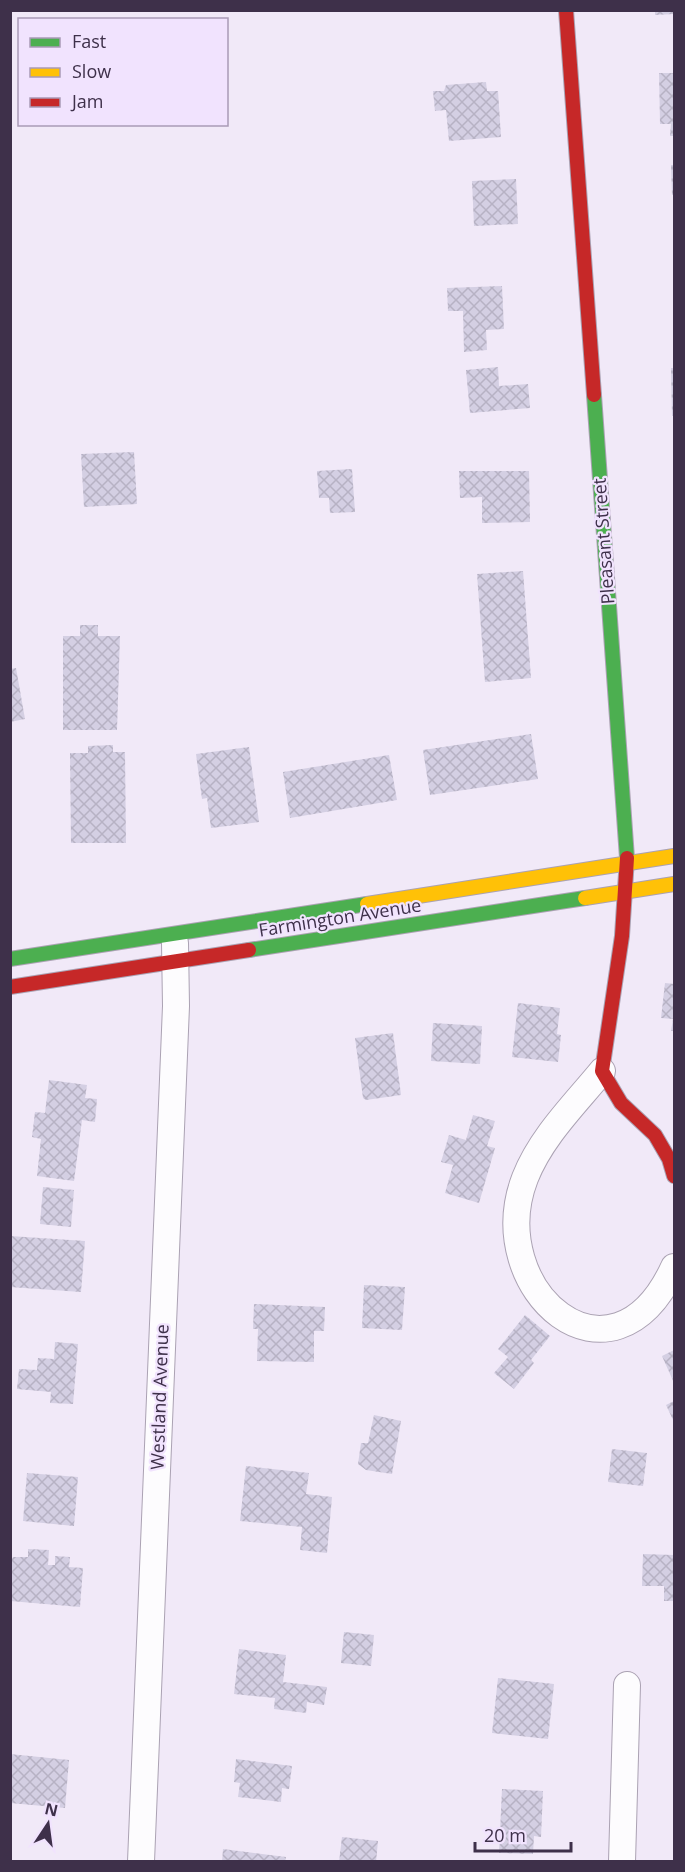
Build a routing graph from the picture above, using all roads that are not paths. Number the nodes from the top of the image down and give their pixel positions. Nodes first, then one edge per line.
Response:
1 (566, 10) edge
2 (675, 856) edge
3 (627, 863) junction
4 (675, 884) edge
5 (625, 891) junction
6 (175, 933) junction
7 (10, 959) edge
8 (176, 961) junction
9 (10, 987) edge
10 (602, 1071) junction
11 (675, 1176) edge
12 (675, 1267) edge
13 (627, 1685) dead end
14 (141, 1862) edge
15 (622, 1862) edge

1 - 3 main road, Pleasant Street
2 - 3 main road, Farmington Avenue
3 - 5 main road, Pleasant Street
3 - 6 main road, Farmington Avenue
4 - 5 main road, Farmington Avenue
5 - 8 main road, Farmington Avenue
5 - 10 main road, Pleasant Street
6 - 7 main road, Farmington Avenue
6 - 8 street, Westland Avenue
8 - 9 main road, Farmington Avenue
8 - 14 street, Westland Avenue
10 - 11 main road
10 - 12 street, Pleasant Street
13 - 15 street

